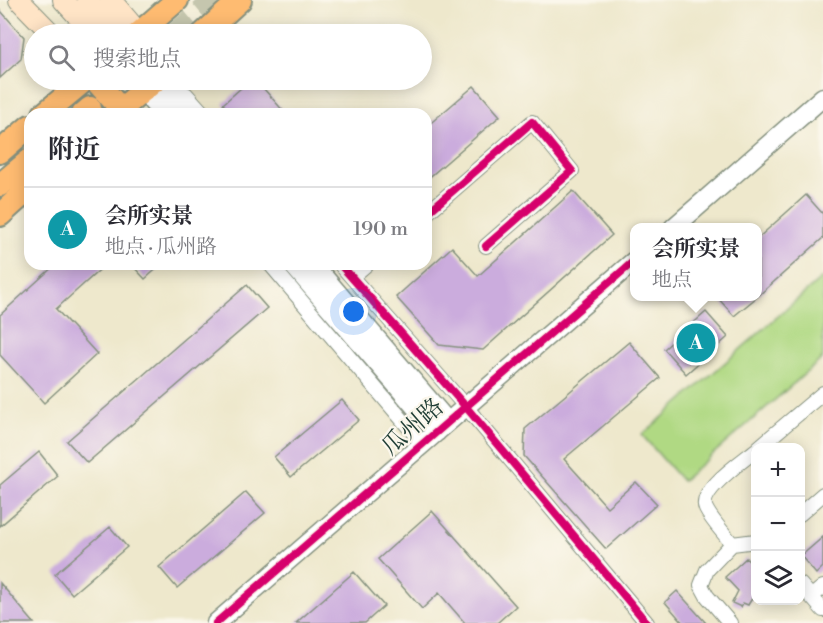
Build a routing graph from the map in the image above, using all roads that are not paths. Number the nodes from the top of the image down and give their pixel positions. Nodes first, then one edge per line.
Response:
1 (19, 0) edge
2 (63, 0) edge
3 (87, 0) edge
4 (111, 0) edge
5 (177, 0) edge
6 (240, 0) edge
7 (42, 24) edge
8 (85, 24) edge
9 (120, 24) edge
10 (127, 24) edge
11 (147, 24) edge
12 (214, 24) edge
13 (103, 90) edge
14 (139, 90) edge
15 (146, 90) edge
16 (148, 90) edge
17 (153, 90) edge
18 (171, 90) edge
19 (823, 98) edge
20 (82, 103) tunnel mouth
21 (65, 108) edge
22 (119, 108) edge
23 (125, 108) edge
24 (150, 108) edge
25 (159, 108) edge
26 (177, 108) edge
27 (199, 108) edge
28 (24, 131) edge
29 (0, 152) edge
30 (24, 152) edge
31 (24, 165) edge
32 (0, 172) edge
33 (0, 185) edge
34 (24, 193) edge
35 (432, 209) edge
36 (0, 215) edge
37 (679, 223) edge
38 (486, 246) dead end
39 (630, 264) edge
40 (275, 270) edge
41 (298, 270) edge
42 (319, 270) edge
43 (345, 270) edge
44 (361, 270) edge
45 (352, 278) junction
46 (823, 393) edge
47 (466, 407) junction
48 (443, 427) junction
49 (764, 443) edge
50 (423, 444) junction
51 (751, 454) edge
52 (823, 494) edge
53 (805, 510) edge
54 (751, 542) edge
55 (732, 544) junction
56 (823, 587) edge
57 (805, 589) edge
58 (812, 597) junction
59 (823, 610) edge
60 (216, 623) edge
61 (646, 623) edge
62 (730, 623) edge

1 - 7 main road
2 - 8 main road
3 - 9 main road
4 - 10 main road
5 - 11 main road
6 - 12 main road
13 - 22 main road
14 - 23 main road
15 - 24 street
16 - 25 street
17 - 26 street
18 - 27 street
19 - 37 street
20 - 21 main road
28 - 29 main road
30 - 32 main road
31 - 33 main road
34 - 36 main road
35 - 38 street
39 - 47 street, 瓜州路
40 - 50 street
41 - 48 street
42 - 48 street
43 - 45 street
44 - 45 street
45 - 47 street
46 - 49 street
47 - 48 street, 瓜州路
47 - 61 street
48 - 50 street, 瓜州路
50 - 60 street, 瓜州路
51 - 55 street
52 - 53 street
54 - 55 street
55 - 62 street
56 - 58 street
57 - 58 street
58 - 59 street

